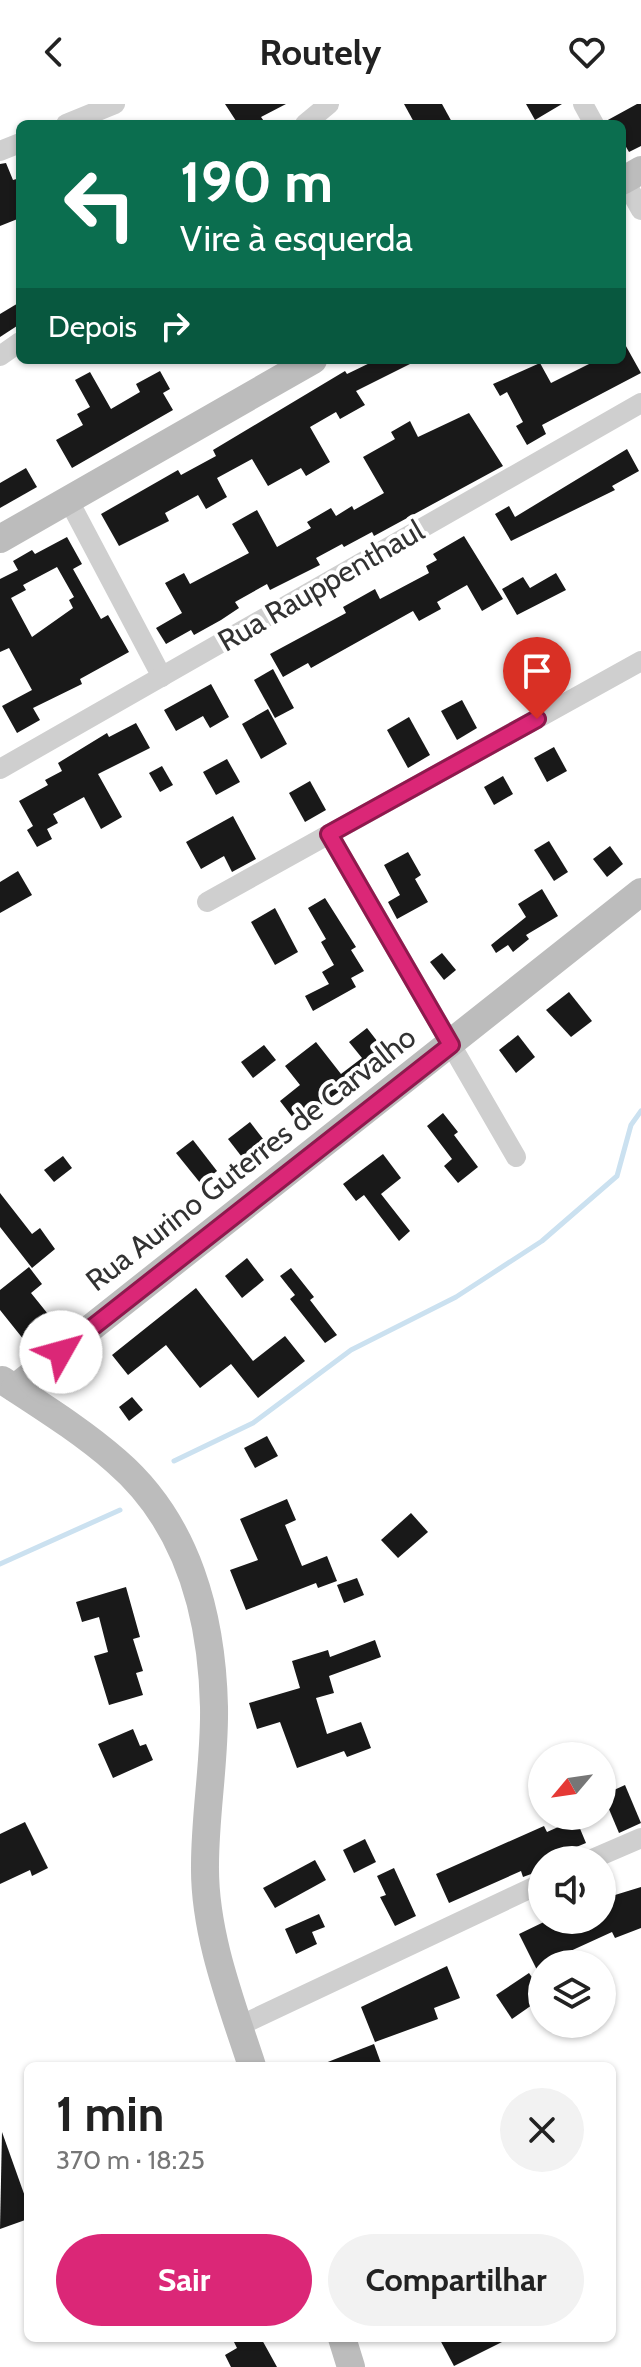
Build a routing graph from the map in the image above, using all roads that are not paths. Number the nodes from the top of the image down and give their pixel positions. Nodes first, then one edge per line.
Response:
1 (115, 104) edge
2 (329, 104) edge
3 (76, 120) edge
4 (310, 120) edge
5 (627, 176) edge
6 (641, 210) edge
7 (306, 364) edge
8 (641, 403) edge
9 (69, 501) junction
10 (0, 539) edge
11 (641, 661) edge
12 (162, 677) junction
13 (0, 769) edge
14 (329, 834) junction
15 (641, 892) edge
16 (207, 902) dead end
17 (451, 1045) junction
18 (516, 1157) dead end
19 (7, 1383) edge
20 (641, 1838) edge
21 (616, 1849) edge
22 (528, 1890) edge
23 (239, 2026) junction
24 (251, 2062) edge
25 (343, 2342) edge
26 (351, 2367) edge

1 - 3 street
2 - 4 street
5 - 6 street
7 - 9 street
8 - 12 street, Rua Rauppenthaul
9 - 10 street
9 - 12 street
11 - 14 street
12 - 13 street, Rua Rauppenthaul
14 - 16 street
14 - 17 street
15 - 17 street, Rua Aurino Guterres de Carvalho
17 - 18 street
17 - 19 street, Rua Aurino Guterres de Carvalho
19 - 23 street
20 - 21 street
22 - 23 street
23 - 24 street
25 - 26 street

